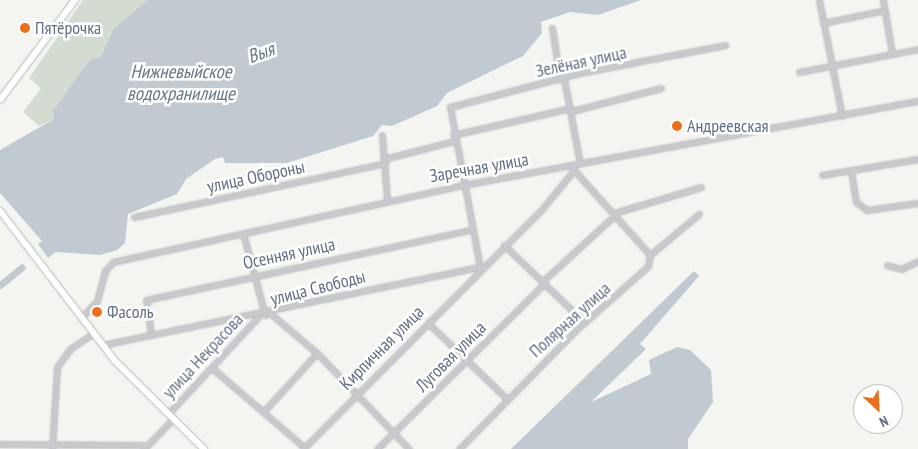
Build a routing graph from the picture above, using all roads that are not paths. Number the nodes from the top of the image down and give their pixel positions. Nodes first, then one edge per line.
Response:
1 (75, 0) edge
2 (819, 0) edge
3 (883, 0) edge
4 (885, 10) junction
5 (823, 22) junction
6 (552, 28) dead end
7 (725, 45) dead end
8 (918, 49) edge
9 (892, 54) junction
10 (831, 65) junction
11 (799, 72) dead end
12 (562, 79) junction
13 (661, 88) dead end
14 (0, 100) edge
15 (918, 101) edge
16 (571, 110) junction
17 (842, 116) junction
18 (382, 135) dead end
19 (453, 135) junction
20 (454, 141) junction
21 (918, 159) edge
22 (384, 161) junction
23 (580, 164) junction
24 (573, 168) junction
25 (851, 171) junction
26 (822, 175) dead end
27 (463, 185) junction
28 (702, 187) dead end
29 (387, 200) junction
30 (918, 203) edge
31 (0, 212) edge
32 (615, 214) junction
33 (699, 214) dead end
34 (134, 217) dead end
35 (471, 230) junction
36 (243, 233) junction
37 (504, 245) junction
38 (650, 255) junction
39 (918, 261) edge
40 (887, 265) dead end
41 (480, 267) junction
42 (255, 275) junction
43 (543, 283) junction
44 (268, 314) junction
45 (258, 316) junction
46 (81, 318) junction
47 (428, 323) junction
48 (585, 323) junction
49 (92, 334) junction
50 (151, 334) junction
51 (102, 345) junction
52 (317, 354) junction
53 (467, 361) junction
54 (212, 368) junction
55 (356, 392) junction
56 (506, 398) junction
57 (265, 410) junction
58 (171, 416) junction
59 (393, 433) junction
60 (52, 442) junction
61 (0, 444) edge
62 (144, 447) edge
63 (304, 448) edge
64 (52, 449) edge
65 (204, 449) edge
66 (377, 449) edge
67 (409, 449) edge
68 (459, 449) edge

1 - 14 main road
2 - 5 street
3 - 4 street
4 - 5 street
4 - 9 street
5 - 10 street
6 - 12 street
7 - 12 street, Зелёная улица
8 - 9 street
9 - 10 street
10 - 11 street
10 - 17 street
12 - 16 street
12 - 19 street, Зелёная улица
13 - 16 street
15 - 17 street, Заречная улица
16 - 19 street
16 - 23 street
17 - 23 street, Заречная улица
18 - 22 street
19 - 20 street
20 - 22 street, улица Обороны
20 - 27 street
21 - 25 street
22 - 29 street
22 - 34 street, улица Обороны
23 - 24 street, Заречная улица
24 - 27 street, Заречная улица
24 - 32 street
24 - 37 street, Кирпичная улица
25 - 26 street
25 - 30 street
27 - 29 street, Заречная улица
27 - 35 street
28 - 32 street, Луговая улица
29 - 36 street, Заречная улица
31 - 46 main road
32 - 38 street
32 - 43 street, Луговая улица
33 - 38 street, Полярная улица
35 - 41 street
35 - 42 street, Осенняя улица
36 - 42 street
36 - 46 street, Заречная улица
37 - 41 street, Кирпичная улица
37 - 43 street
38 - 48 street, Полярная улица
39 - 40 street
41 - 44 street, улица Свободы
41 - 47 street, Кирпичная улица
42 - 44 street
42 - 50 street, Осенняя улица
43 - 48 street
43 - 53 street, Луговая улица
44 - 45 street, улица Свободы
44 - 52 street
45 - 50 street, улица Свободы
45 - 54 street, улица Некрасова
46 - 49 main road
47 - 53 street
47 - 55 street, Кирпичная улица
48 - 56 street, Полярная улица
49 - 51 main road
49 - 60 street
50 - 51 street, улица Свободы
51 - 58 main road
52 - 55 street
52 - 57 street
53 - 56 street
53 - 59 street, Луговая улица
54 - 57 street
54 - 58 street, улица Некрасова
55 - 59 street
55 - 63 street, Кирпичная улица
56 - 68 street, Полярная улица
57 - 63 street
58 - 62 street, улица Некрасова
58 - 65 main road
59 - 66 street, Луговая улица
59 - 67 street
60 - 61 street
60 - 62 street
60 - 64 street

